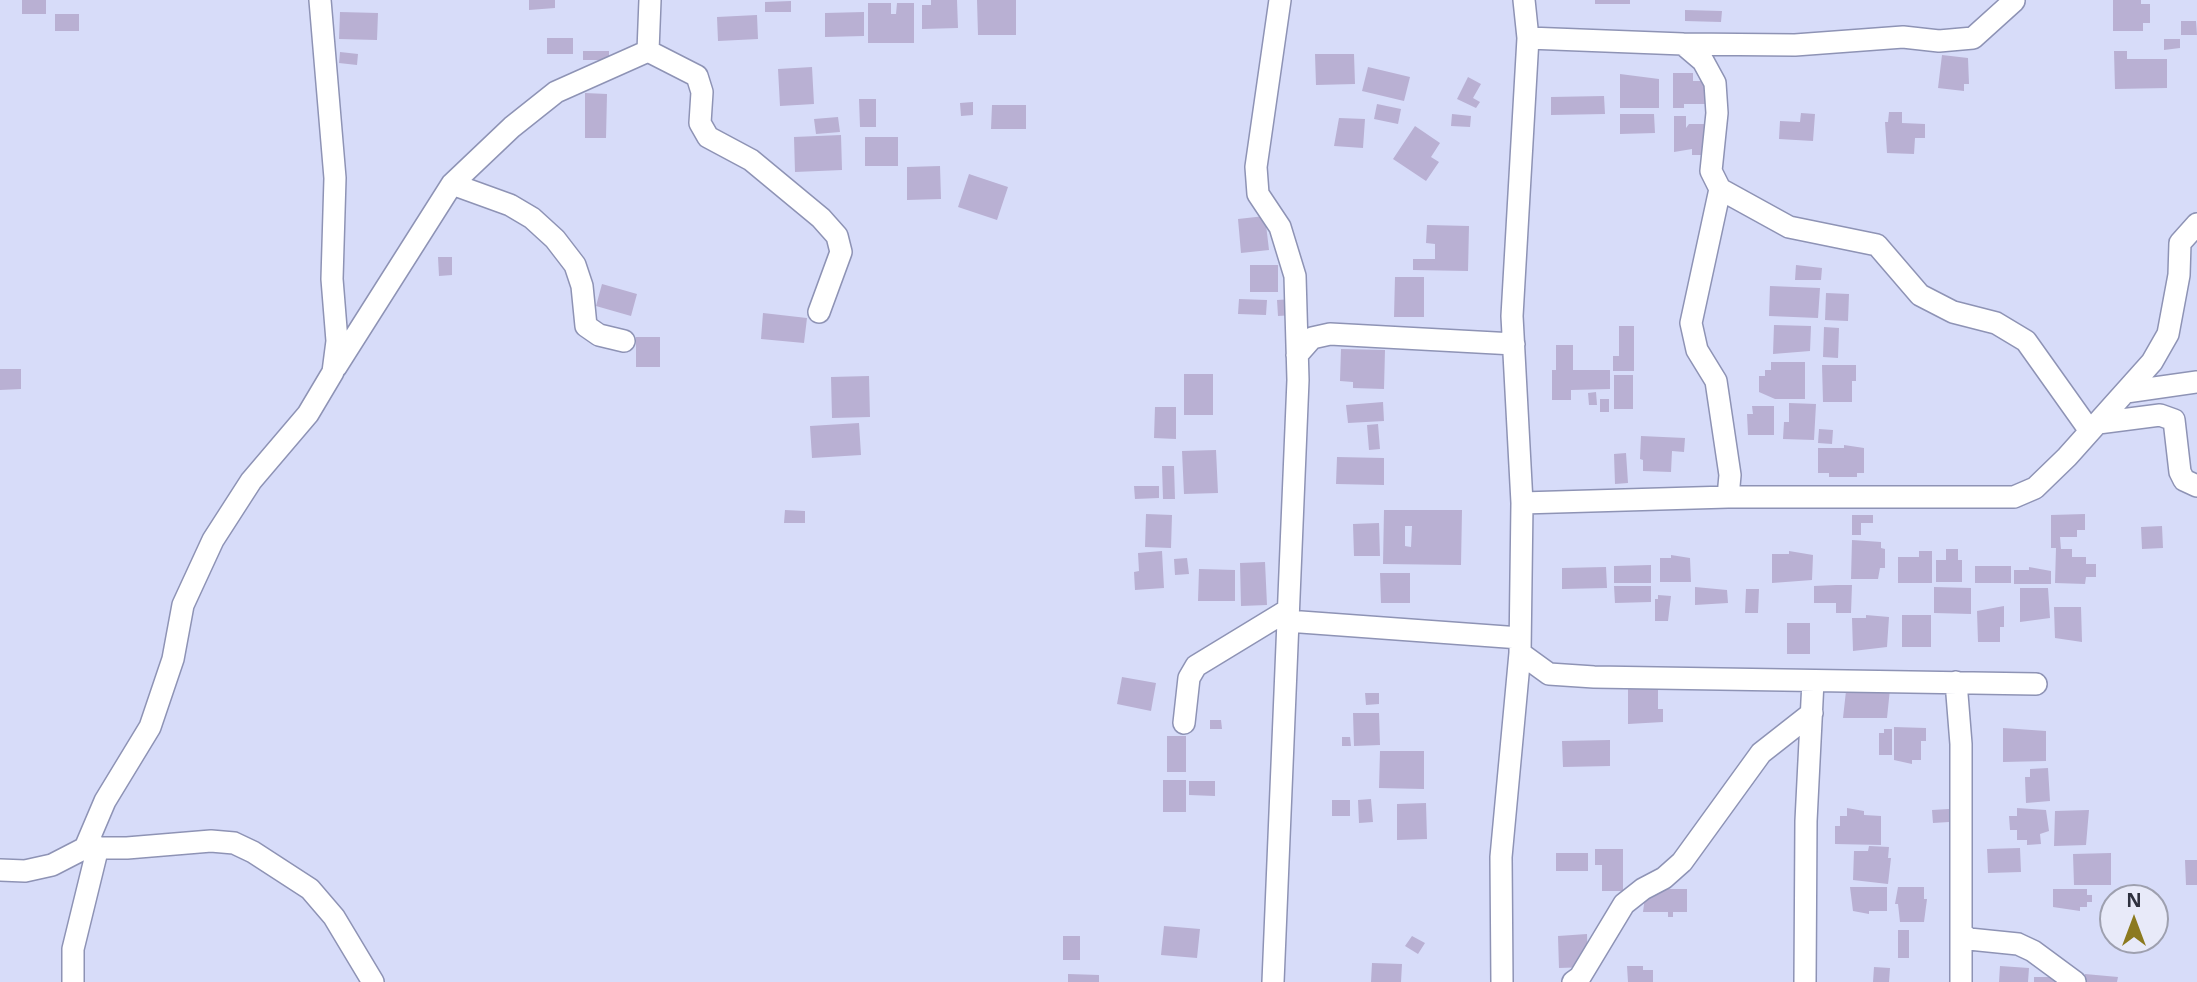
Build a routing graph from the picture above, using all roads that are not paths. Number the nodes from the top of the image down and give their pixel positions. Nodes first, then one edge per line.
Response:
1 (320, 0) edge
2 (650, 0) edge
3 (1280, 0) edge
4 (1524, 0) edge
5 (2014, 1) edge
6 (1528, 38) junction
7 (1683, 44) junction
8 (648, 51) junction
9 (452, 184) junction
10 (1720, 189) junction
11 (2197, 224) edge
12 (820, 312) dead end
13 (624, 341) dead end
14 (1514, 344) junction
15 (1297, 355) junction
16 (333, 372) junction
17 (2197, 382) edge
18 (2126, 393) junction
19 (2094, 427) junction
20 (2197, 486) edge
21 (1728, 497) junction
22 (1522, 503) junction
23 (1287, 616) junction
24 (1520, 645) junction
25 (1813, 681) junction
26 (1956, 682) junction
27 (2036, 684) dead end
28 (1812, 713) junction
29 (1184, 723) dead end
30 (92, 848) junction
31 (0, 870) edge
32 (1961, 933) junction
33 (73, 982) edge
34 (373, 982) edge
35 (1273, 982) edge
36 (1502, 982) edge
37 (1573, 982) edge
38 (1805, 982) edge
39 (1961, 982) edge
40 (2075, 982) edge

1 - 16 street
2 - 8 street
3 - 15 street
4 - 6 street
5 - 7 street
6 - 7 street
6 - 14 street
7 - 10 street
8 - 9 street
8 - 12 street
9 - 13 street
9 - 16 street
10 - 19 street
10 - 21 street
11 - 18 street
14 - 15 street
14 - 22 street
15 - 23 street
16 - 30 street
17 - 18 street
18 - 19 street
19 - 20 street
19 - 21 street
21 - 22 street
22 - 24 street
23 - 24 street
23 - 29 street
23 - 35 street
24 - 25 street
24 - 36 street
25 - 26 street
25 - 28 street
26 - 27 street
26 - 32 street
28 - 37 street
28 - 38 street
30 - 31 street
30 - 33 street
30 - 34 street
32 - 39 street
32 - 40 street

